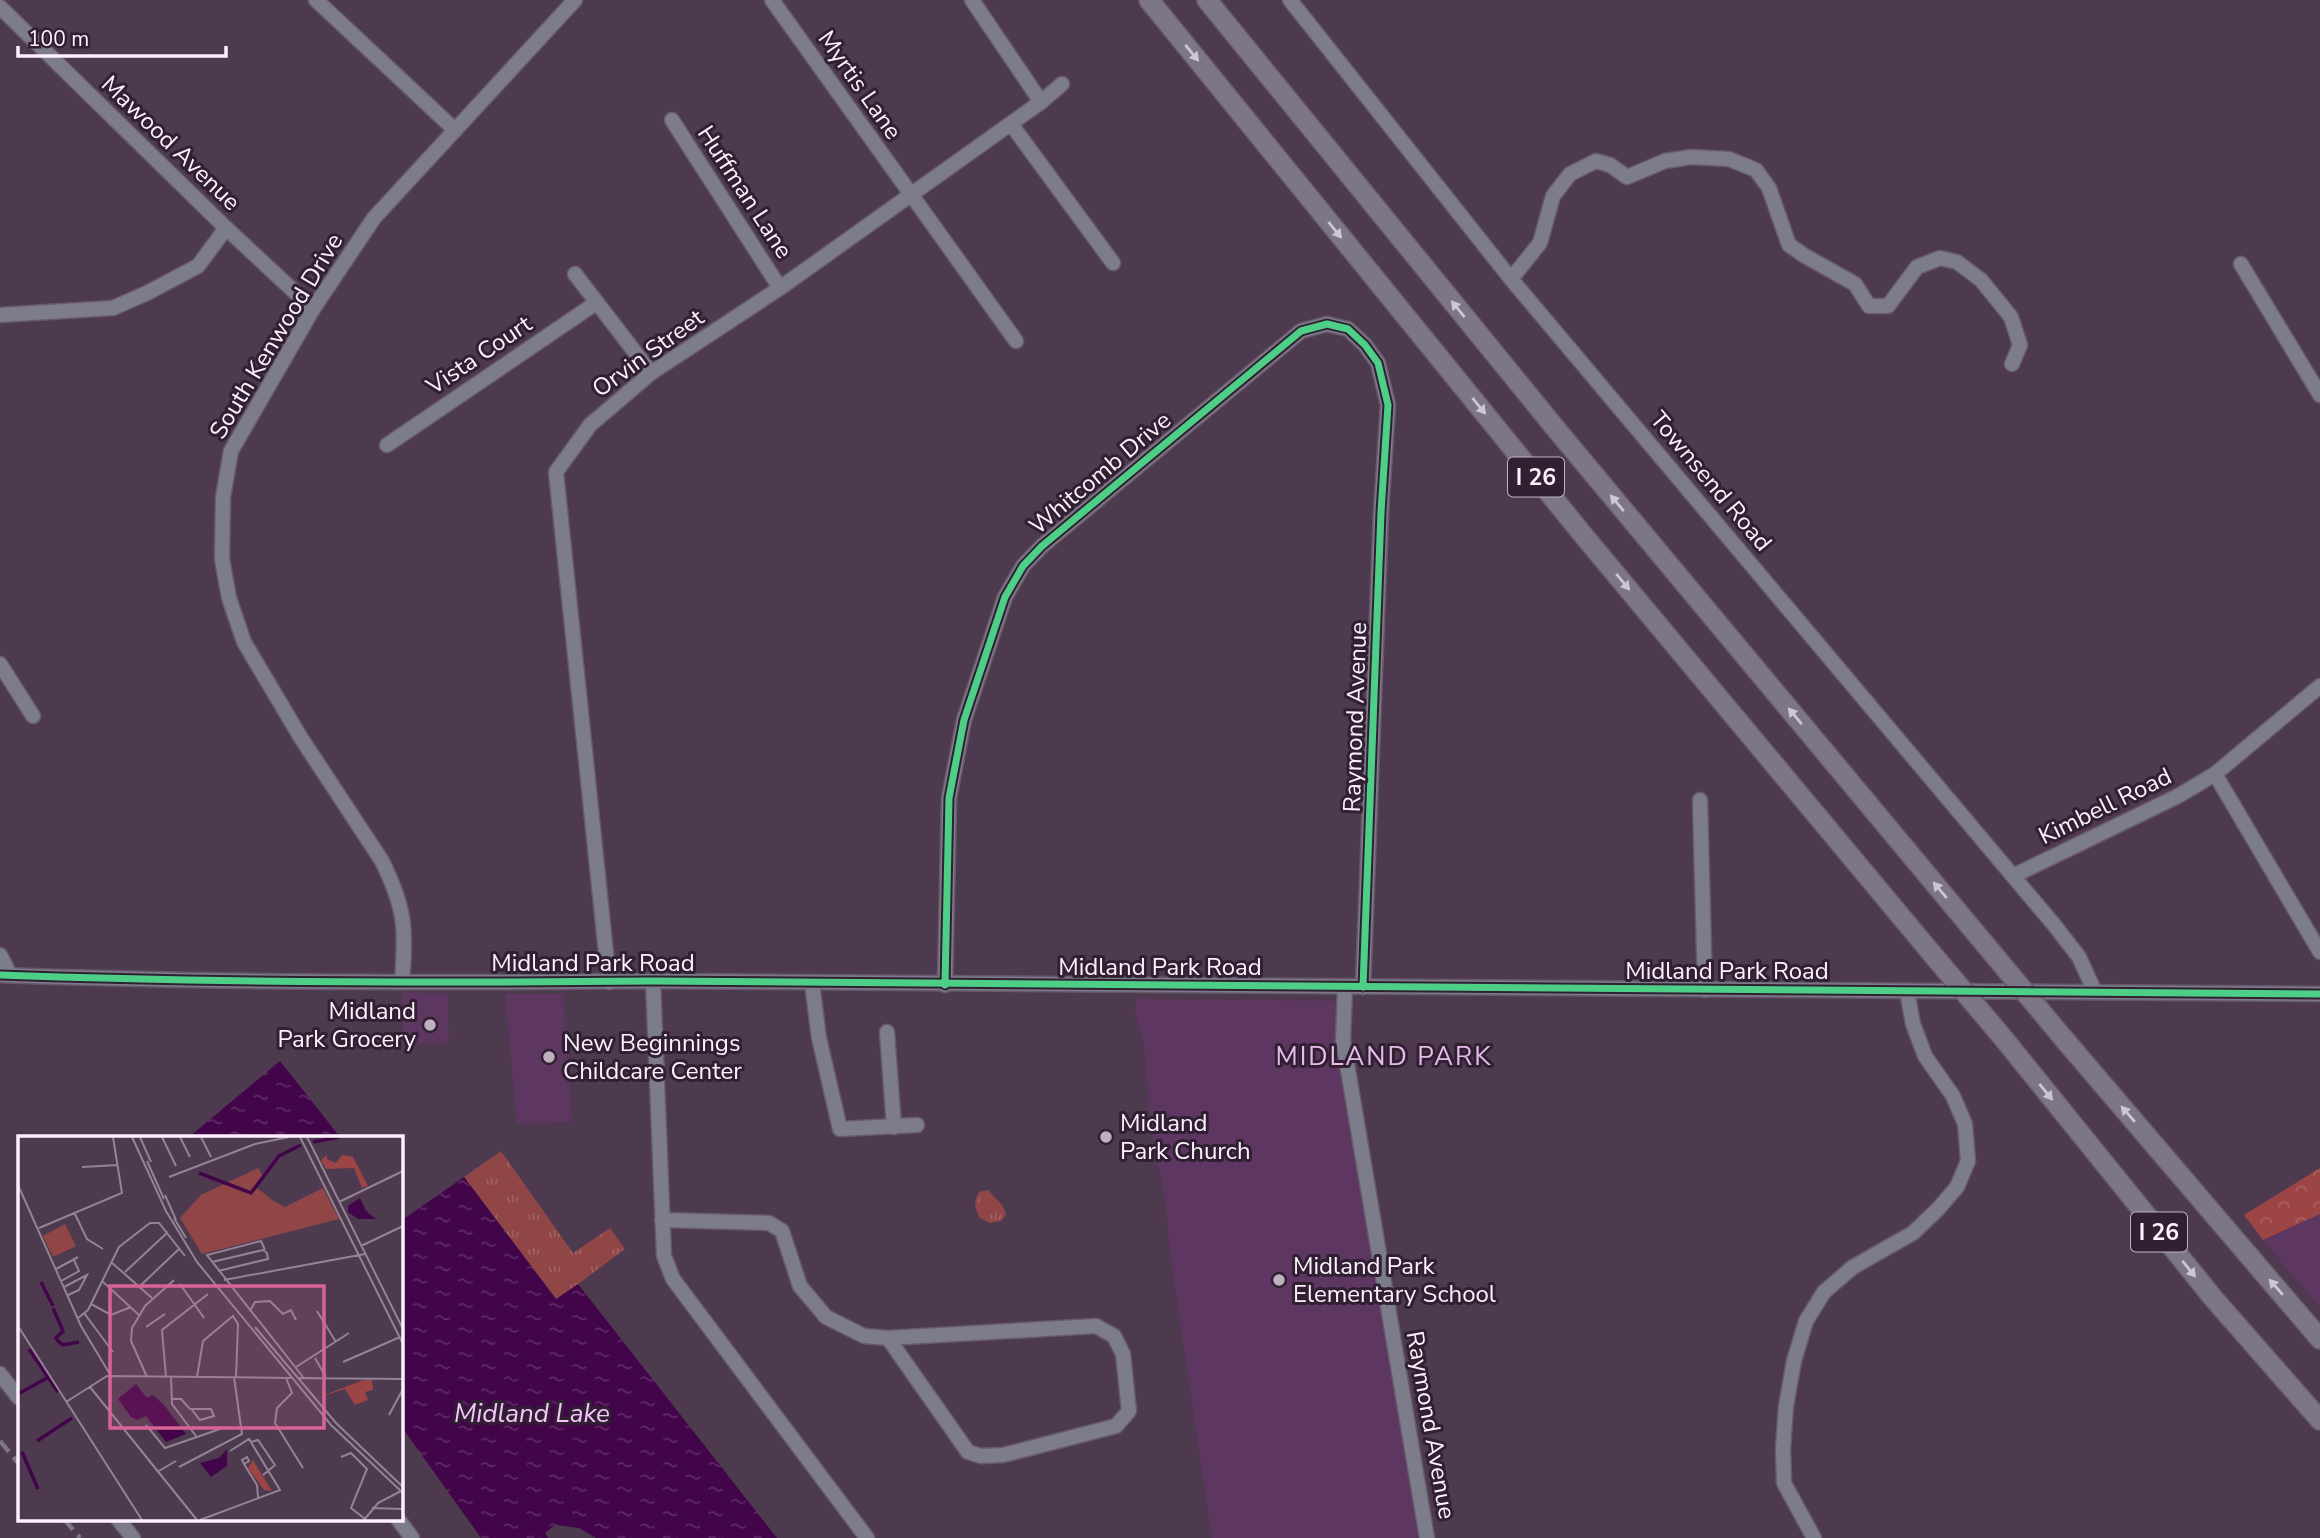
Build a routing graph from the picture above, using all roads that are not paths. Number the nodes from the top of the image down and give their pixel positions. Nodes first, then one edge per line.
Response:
1 (575, 0) edge
2 (772, 0) edge
3 (972, 0) edge
4 (1149, 0) edge
5 (1207, 0) edge
6 (1290, 0) edge
7 (319, 1) edge
8 (0, 6) edge
9 (1062, 84) dead end
10 (1041, 102) junction
11 (672, 120) dead end
12 (1011, 124) junction
13 (455, 130) junction
14 (911, 196) junction
15 (226, 228) junction
16 (1113, 263) dead end
17 (2241, 264) dead end
18 (575, 274) dead end
19 (1511, 279) junction
20 (780, 288) junction
21 (596, 303) junction
22 (313, 309) junction
23 (0, 315) edge
24 (1016, 341) dead end
25 (2012, 364) dead end
26 (651, 373) junction
27 (2320, 396) edge
28 (387, 445) dead end
29 (1385, 447) joint
30 (0, 664) edge
31 (2320, 686) edge
32 (33, 716) dead end
33 (2215, 774) junction
34 (1700, 800) dead end
35 (2014, 876) junction
36 (2320, 952) edge
37 (0, 955) edge
38 (5, 975) edge
39 (653, 981) junction
40 (402, 982) junction
41 (609, 982) junction
42 (812, 983) junction
43 (945, 985) junction
44 (1345, 987) junction
45 (1363, 987) junction
46 (1705, 990) junction
47 (1907, 991) junction
48 (2095, 992) junction
49 (2320, 994) edge
50 (887, 1032) dead end
51 (917, 1125) dead end
52 (894, 1127) junction
53 (662, 1220) junction
54 (888, 1338) junction
55 (2320, 1339) edge
56 (0, 1374) edge
57 (18, 1397) edge
58 (2320, 1420) edge
59 (119, 1520) edge
60 (399, 1520) edge
61 (133, 1538) edge
62 (412, 1538) edge
63 (867, 1538) edge
64 (1427, 1538) edge
65 (1814, 1538) edge

1 - 13 street, South Kenwood Drive
2 - 14 street, Myrtis Lane
3 - 10 street
4 -> 58 highway, I 26, bridge
55 -> 5 highway, I 26, bridge
6 - 19 street, Townsend Road
7 - 13 street
8 - 15 street, Mawood Avenue
9 - 10 street, Orvin Street
10 - 12 street, Orvin Street
11 - 20 street, Huffman Lane
12 - 14 street, Orvin Street
12 - 16 street
13 - 22 street, South Kenwood Drive
14 - 20 street, Orvin Street
14 - 24 street, Myrtis Lane
15 - 22 street, Mawood Avenue
15 - 23 street
17 - 27 street
18 - 21 street
19 - 25 street
19 - 35 street, Townsend Road
20 - 26 street, Orvin Street
21 - 26 street
21 - 28 street, Vista Court
22 - 40 street, South Kenwood Drive
26 - 41 street, Orvin Street
29 - 43 street, Whitcomb Drive
29 - 45 street, Raymond Avenue
30 - 32 street
31 - 33 street, Kimbell Road
33 - 35 street, Kimbell Road
33 - 36 street
34 - 46 street
35 - 48 street, Townsend Road
37 - 38 street
38 - 40 street, Midland Park Road
39 - 41 street, Midland Park Road
39 - 42 street, Midland Park Road
39 - 53 street
40 - 41 street, Midland Park Road
42 - 43 street, Midland Park Road
42 - 52 street
43 - 44 street, Midland Park Road
44 - 45 street, Midland Park Road
44 - 64 street, Raymond Avenue
45 - 46 street, Midland Park Road
46 - 47 street, Midland Park Road
47 - 48 street, Midland Park Road
47 - 65 street
48 - 49 street, Midland Park Road
50 - 52 street
51 - 52 street
53 - 54 street
53 - 63 street
54 - 54 street
56 - 57 street
59 - 61 street
60 - 62 street

